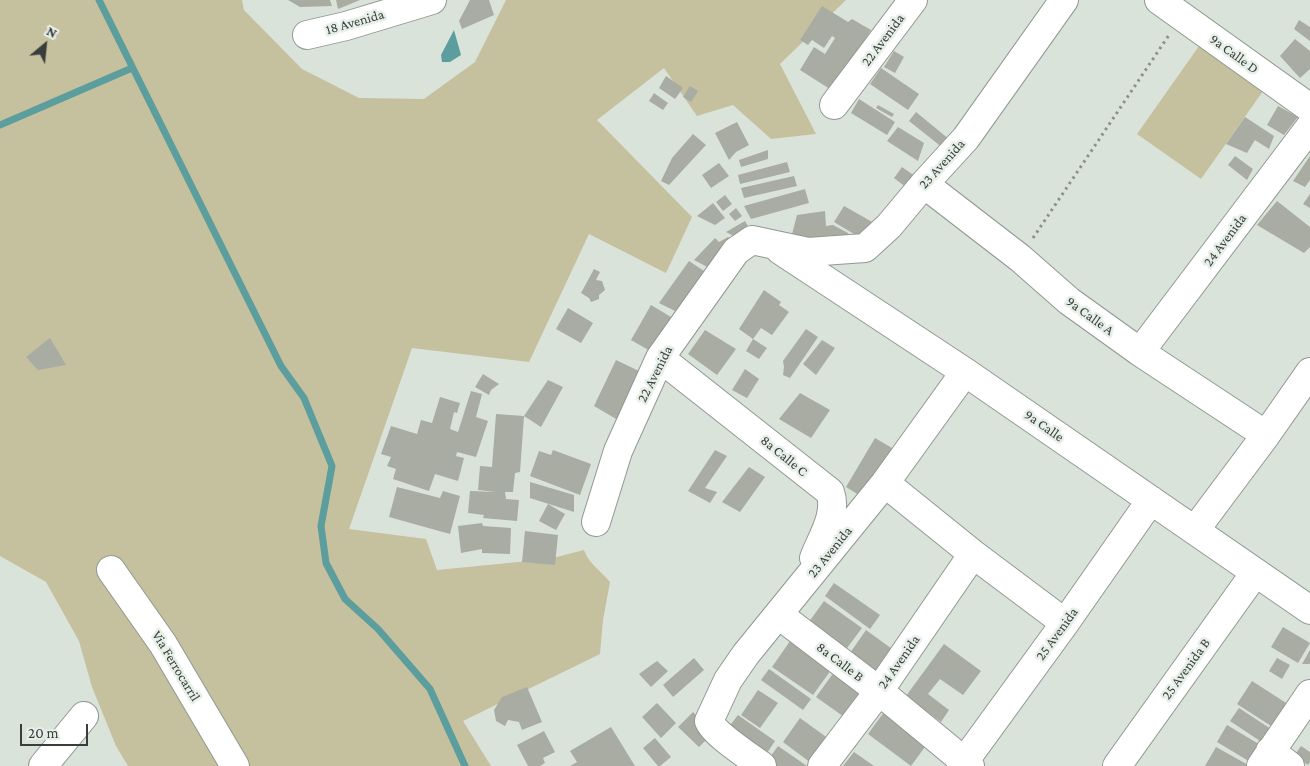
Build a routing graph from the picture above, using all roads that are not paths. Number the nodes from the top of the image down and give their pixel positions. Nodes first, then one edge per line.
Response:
1 (432, 0) edge
2 (913, 0) edge
3 (1064, 0) edge
4 (1159, 0) edge
5 (307, 35) dead end
6 (834, 105) dead end
7 (1310, 108) edge
8 (1310, 127) edge
9 (924, 184) junction
10 (775, 246) junction
11 (1140, 352) junction
12 (660, 358) junction
13 (965, 372) junction
14 (1310, 372) edge
15 (1266, 435) junction
16 (884, 484) junction
17 (1151, 500) junction
18 (596, 522) dead end
19 (1195, 530) junction
20 (973, 554) junction
21 (111, 570) dead end
22 (1255, 573) junction
23 (802, 586) junction
24 (1310, 610) edge
25 (779, 615) junction
26 (1065, 623) junction
27 (879, 691) junction
28 (1310, 694) edge
29 (84, 716) dead end
30 (1274, 761) edge
31 (965, 765) edge
32 (43, 766) edge
33 (235, 766) edge
34 (762, 766) edge
35 (822, 766) edge
36 (1117, 766) edge

1 - 5 street, 18 Avenida
2 - 6 street, 22 Avenida
3 - 9 street, 23 Avenida
4 - 7 street, 9a Calle D
8 - 11 street, 24 Avenida
9 - 10 street, 23 Avenida
9 - 11 street, 9a Calle A
10 - 12 street, 22 Avenida
10 - 13 street, 9a Calle
11 - 15 street, 9a Calle A
12 - 18 street, 22 Avenida
12 - 23 street, 8a Calle C
13 - 16 street, 23 Avenida
13 - 17 street, 9a Calle
14 - 15 street
15 - 19 street
16 - 20 street
16 - 23 street, 23 Avenida
17 - 19 street, 9a Calle
17 - 26 street, 25 Avenida
19 - 22 street, 9a Calle
20 - 26 street
20 - 27 street, 24 Avenida
21 - 33 street, Via Ferrocarril
22 - 24 street, 9a Calle
22 - 36 street, 25 Avenida B
23 - 25 street, 23 Avenida
25 - 27 street, 8a Calle B
25 - 34 street, 23 Avenida
26 - 31 street, 25 Avenida
27 - 31 street, 8a Calle B
27 - 35 street, 24 Avenida
28 - 30 street
29 - 32 street

